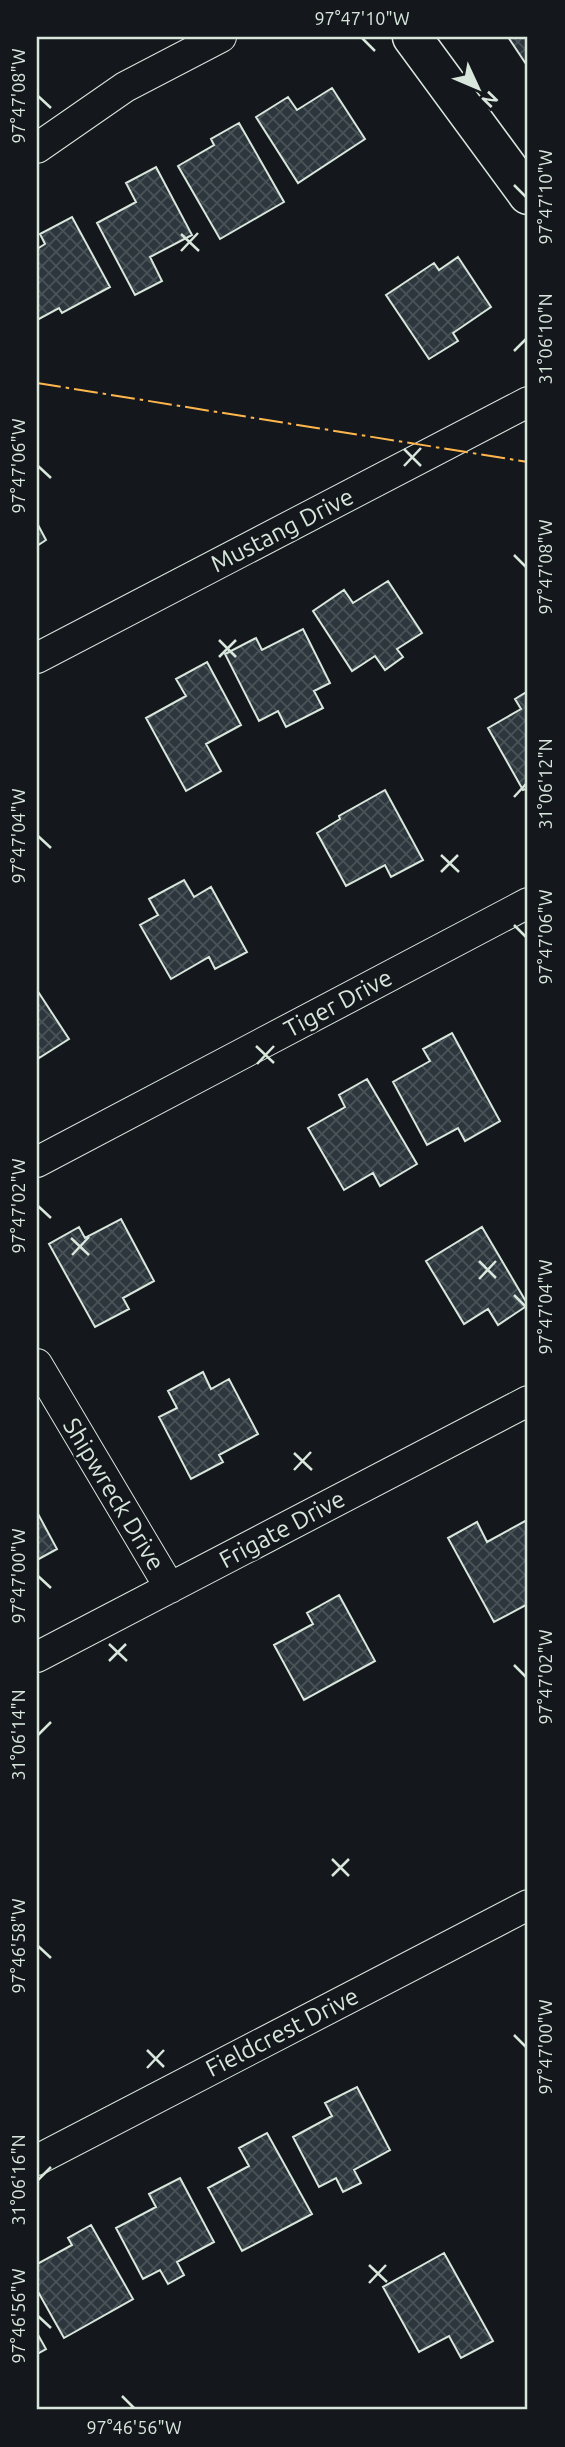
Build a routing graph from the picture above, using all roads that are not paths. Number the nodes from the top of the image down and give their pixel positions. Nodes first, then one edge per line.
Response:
1 (221, 37) edge
2 (412, 37) edge
3 (37, 148) edge
4 (528, 195) edge
5 (528, 402) edge
6 (37, 657) edge
7 (528, 903) edge
8 (37, 1162) edge
9 (37, 1364) edge
10 (528, 1401) edge
11 (170, 1588) junction
12 (37, 1657) edge
13 (528, 1905) edge
14 (37, 2160) edge

1 - 3 street
2 - 4 street
5 - 6 street, Mustang Drive
7 - 8 street, Tiger Drive
9 - 11 street, Shipwreck Drive
10 - 11 street, Frigate Drive
11 - 12 street, Frigate Drive
13 - 14 street, Fieldcrest Drive

